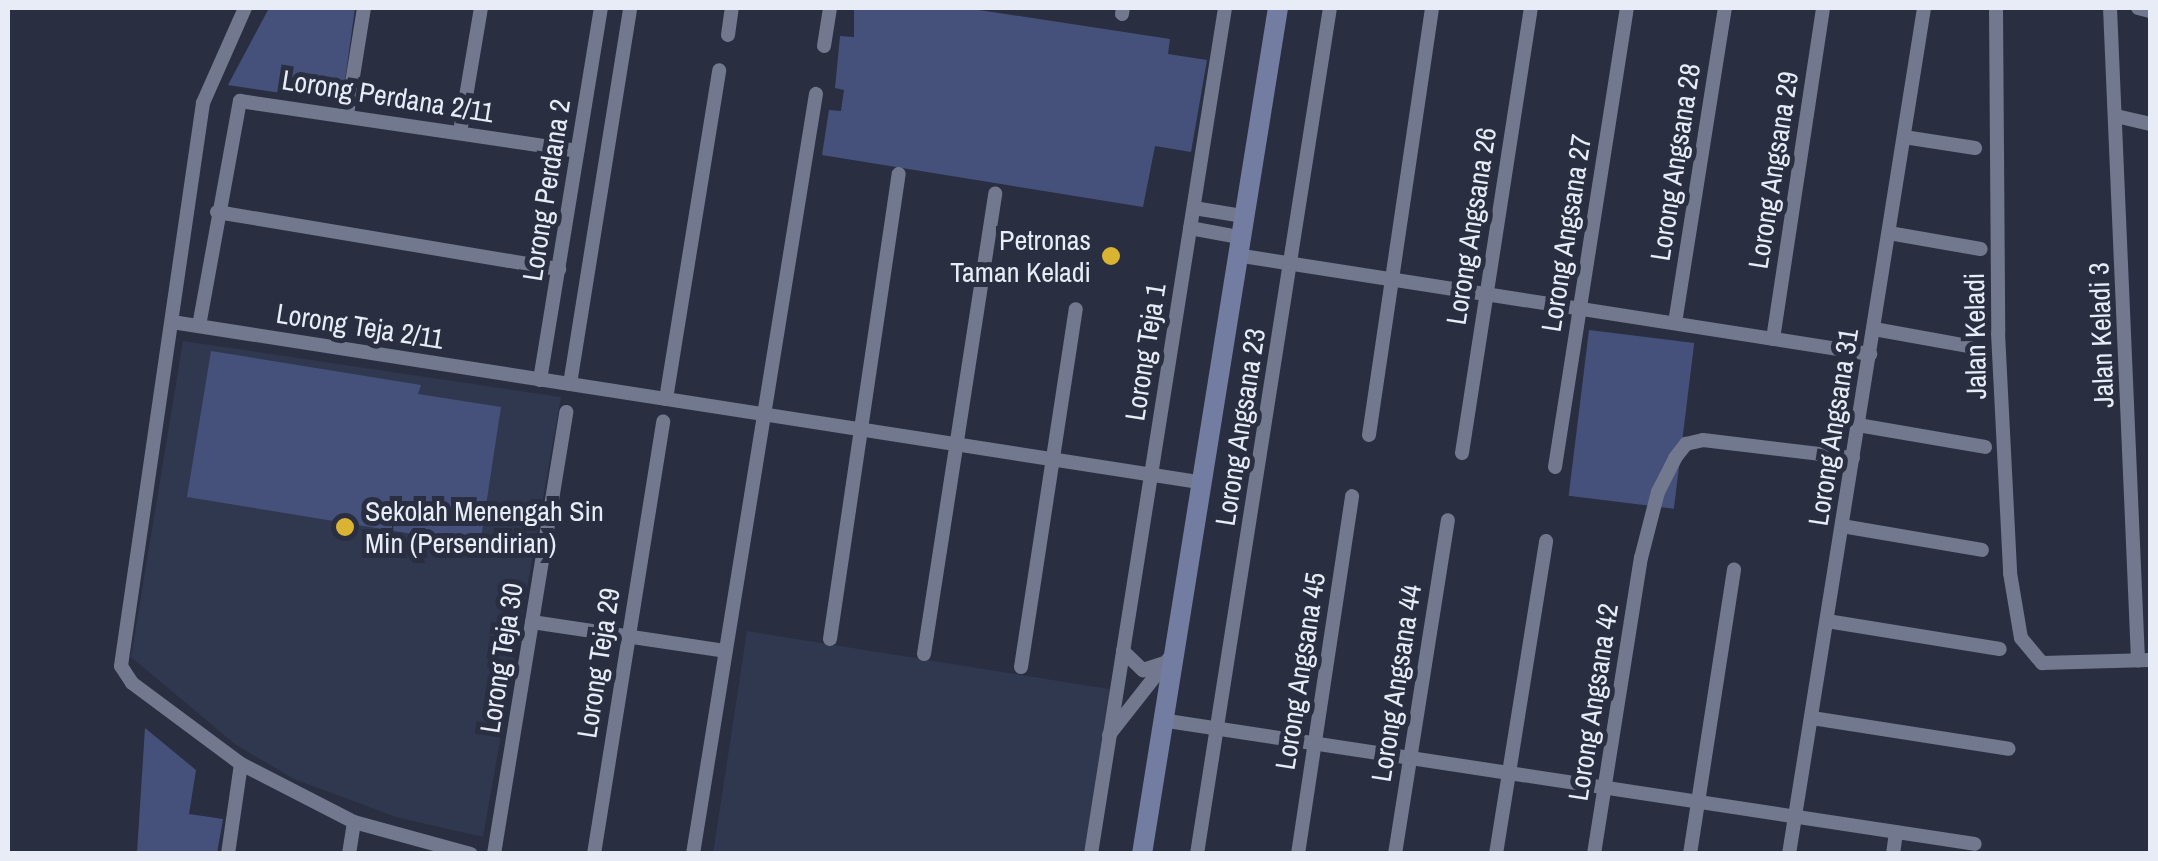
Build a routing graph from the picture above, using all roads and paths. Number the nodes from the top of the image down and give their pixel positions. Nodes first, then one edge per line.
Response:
1 (244, 8) edge
2 (364, 8) edge
3 (481, 8) edge
4 (601, 8) edge
5 (630, 8) edge
6 (732, 8) edge
7 (830, 8) edge
8 (1226, 8) edge
9 (1278, 8) edge
10 (1330, 8) edge
11 (1432, 8) edge
12 (1531, 8) edge
13 (1627, 8) edge
14 (1725, 8) edge
15 (1823, 8) edge
16 (1924, 8) edge
17 (1996, 8) edge
18 (2110, 8) edge
19 (2138, 8) edge
20 (2150, 12) edge
21 (728, 35) dead end
22 (824, 46) dead end
23 (719, 70) dead end
24 (816, 94) dead end
25 (347, 114) junction
26 (2116, 116) junction
27 (2150, 124) edge
28 (460, 132) junction
29 (1904, 138) junction
30 (1974, 148) dead end
31 (577, 152) junction
32 (899, 174) dead end
33 (996, 192) dead end
34 (1194, 208) junction
35 (217, 212) junction
36 (1190, 228) junction
37 (1889, 233) junction
38 (1239, 236) junction
39 (1981, 248) dead end
40 (1291, 264) junction
41 (559, 269) junction
42 (1390, 280) junction
43 (1485, 294) junction
44 (1076, 308) dead end
45 (1580, 309) junction
46 (172, 322) junction
47 (1675, 324) junction
48 (199, 326) junction
49 (1874, 329) junction
50 (1773, 339) junction
51 (1974, 347) dead end
52 (1870, 354) junction
53 (540, 380) junction
54 (570, 384) junction
55 (666, 399) junction
56 (566, 412) dead end
57 (763, 414) junction
58 (663, 421) dead end
59 (1858, 425) junction
60 (861, 430) junction
61 (1370, 435) dead end
62 (956, 444) junction
63 (1985, 447) dead end
64 (1462, 453) dead end
65 (1853, 458) junction
66 (1053, 460) junction
67 (1555, 467) dead end
68 (1151, 475) junction
69 (1198, 482) junction
70 (1352, 496) dead end
71 (1448, 520) dead end
72 (1842, 526) junction
73 (1546, 541) dead end
74 (1982, 550) dead end
75 (1734, 569) dead end
76 (532, 622) junction
77 (1827, 622) junction
78 (627, 636) junction
79 (830, 640) dead end
80 (2000, 649) dead end
81 (725, 650) junction
82 (1123, 650) junction
83 (924, 654) dead end
84 (1168, 659) junction
85 (2144, 660) edge
86 (1021, 668) dead end
87 (1153, 683) junction
88 (1115, 704) junction
89 (1812, 718) junction
90 (1161, 720) junction
91 (1217, 728) junction
92 (1109, 735) junction
93 (1314, 743) junction
94 (2009, 749) dead end
95 (1410, 758) junction
96 (241, 764) junction
97 (1508, 773) junction
98 (1604, 788) junction
99 (1698, 802) junction
100 (1795, 817) junction
101 (354, 822) junction
102 (1896, 832) junction
103 (1975, 844) dead end
104 (468, 853) edge
105 (228, 854) edge
106 (349, 854) edge
107 (494, 854) edge
108 (594, 854) edge
109 (694, 854) edge
110 (1091, 854) edge
111 (1142, 854) edge
112 (1197, 854) edge
113 (1298, 854) edge
114 (1394, 854) edge
115 (1496, 854) edge
116 (1594, 854) edge
117 (1690, 854) edge
118 (1790, 854) edge
119 (1893, 854) edge

1 - 46 street
2 - 25 street
3 - 28 street
4 - 31 street, Lorong Perdana 2
5 - 54 street
6 - 21 street
7 - 22 street
8 - 34 street, Lorong Teja 1
9 - 38 street
10 - 40 street, Lorong Angsana 23
11 - 42 street
12 - 43 street, Lorong Angsana 26
13 - 45 street, Lorong Angsana 27
14 - 47 street, Lorong Angsana 28
15 - 50 street, Lorong Angsana 29
16 - 29 street, Lorong Angsana 31
17 - 85 street, Jalan Keladi
18 - 26 street, Jalan Keladi 3
19 - 20 street
23 - 55 street
24 - 57 street
25 - 28 street, Lorong Perdana 2/11
25 - 35 street, Lorong Perdana 2/11
26 - 27 street
26 - 85 street, Jalan Keladi 3
28 - 31 street, Lorong Perdana 2/11
29 - 30 street
29 - 37 street, Lorong Angsana 31
31 - 41 street, Lorong Perdana 2
32 - 60 street
33 - 62 street
34 - 36 street, Lorong Teja 1
34 - 38 street
35 - 41 street
35 - 48 street, Lorong Perdana 2/11
36 - 38 street
36 - 68 street, Lorong Teja 1
37 - 39 street
37 - 49 street, Lorong Angsana 31
38 - 40 street
38 - 69 street
40 - 42 street
40 - 91 street, Lorong Angsana 23
41 - 53 street, Lorong Perdana 2
42 - 43 street
42 - 61 street
43 - 45 street
43 - 64 street, Lorong Angsana 26
44 - 66 street
45 - 47 street
45 - 67 street, Lorong Angsana 27
46 - 48 street, Lorong Teja 2/11
46 - 96 street
47 - 50 street
48 - 53 street, Lorong Teja 2/11
49 - 51 street
49 - 52 street, Lorong Angsana 31
50 - 52 street
52 - 59 street, Lorong Angsana 31
53 - 54 street, Lorong Teja 2/11
54 - 55 street, Lorong Teja 2/11
55 - 57 street, Lorong Teja 2/11
56 - 76 street, Lorong Teja 30
57 - 60 street, Lorong Teja 2/11
57 - 81 street
58 - 78 street, Lorong Teja 29
59 - 63 street
59 - 65 street, Lorong Angsana 31
60 - 62 street, Lorong Teja 2/11
60 - 79 street
62 - 66 street, Lorong Teja 2/11
62 - 83 street
65 - 72 street, Lorong Angsana 31
65 - 98 street, Lorong Angsana 42
66 - 68 street, Lorong Teja 2/11
66 - 86 street
68 - 69 street, Lorong Teja 2/11
68 - 82 street, Lorong Teja 1
69 - 84 street
70 - 93 street, Lorong Angsana 45
71 - 95 street, Lorong Angsana 44
72 - 74 street
72 - 77 street, Lorong Angsana 31
73 - 97 street
75 - 99 street
76 - 78 street
76 - 107 street, Lorong Teja 30
77 - 80 street
77 - 89 street, Lorong Angsana 31
78 - 81 street
78 - 108 street, Lorong Teja 29
81 - 109 street
82 - 84 street
82 - 88 street, Lorong Teja 1
84 - 87 street
84 - 90 street
87 - 88 street
87 - 92 street
88 - 92 street, Lorong Teja 1
89 - 94 street
89 - 100 street, Lorong Angsana 31
90 - 91 street
90 - 111 street
91 - 93 street
91 - 112 street, Lorong Angsana 23
92 - 110 street, Lorong Teja 1
93 - 95 street
93 - 113 street, Lorong Angsana 45
95 - 97 street
95 - 114 street, Lorong Angsana 44
96 - 101 street
96 - 105 street
97 - 98 street
97 - 115 street
98 - 99 street
98 - 116 street, Lorong Angsana 42
99 - 100 street
99 - 117 street
100 - 102 street
100 - 118 street, Lorong Angsana 31
101 - 104 street
101 - 106 street
102 - 103 street
102 - 119 street

